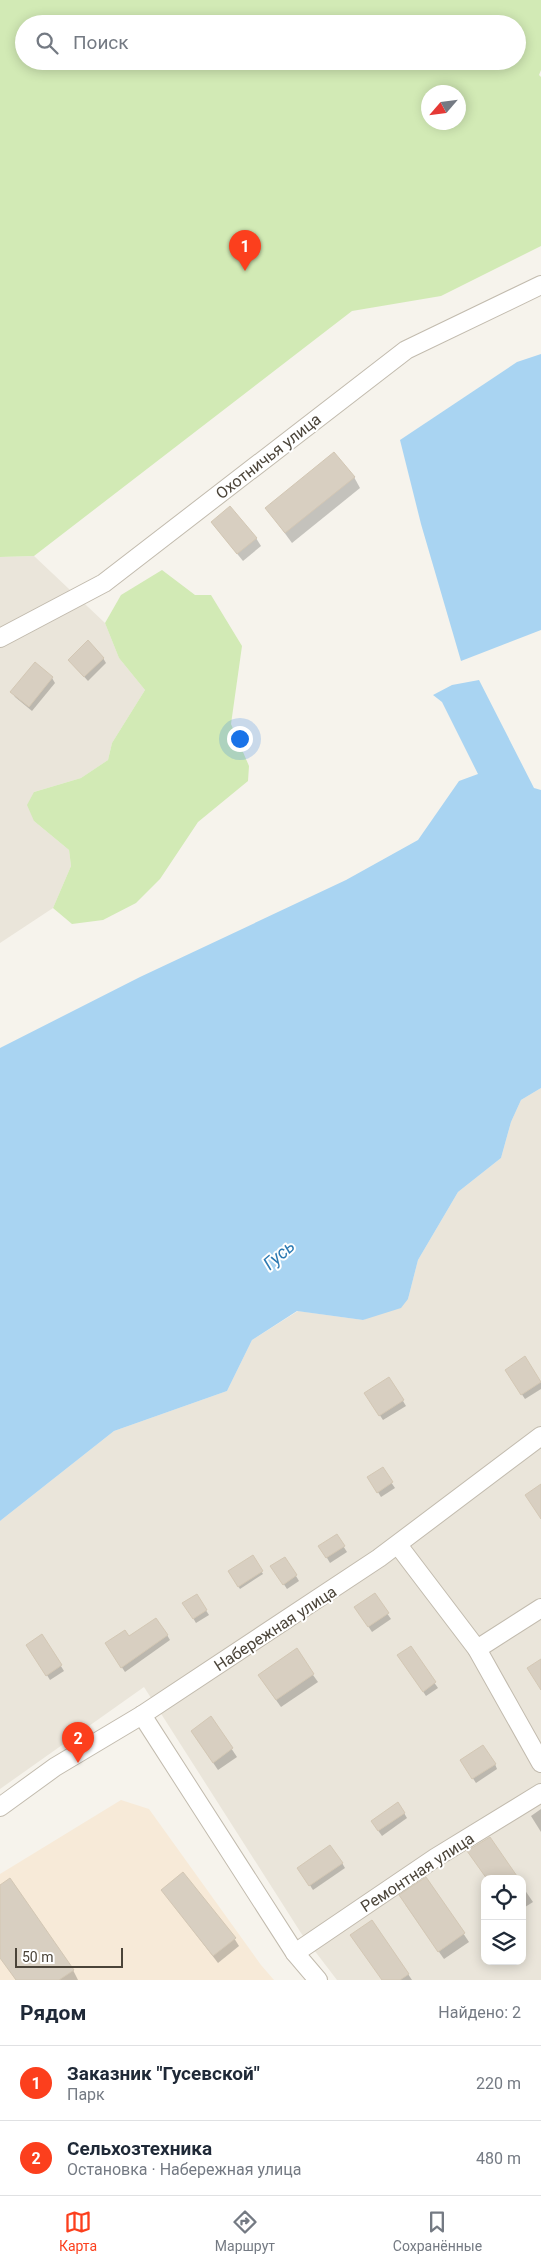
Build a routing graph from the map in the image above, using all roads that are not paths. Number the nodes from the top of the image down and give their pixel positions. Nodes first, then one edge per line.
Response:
1 (541, 284) edge
2 (0, 638) edge
3 (541, 1436) edge
4 (398, 1545) junction
5 (541, 1608) edge
6 (477, 1650) junction
7 (142, 1715) junction
8 (541, 1763) edge
9 (541, 1793) edge
10 (0, 1807) edge
11 (295, 1953) junction
12 (318, 1980) edge

1 - 2 street, Охотничья улица
3 - 4 street, Набережная улица
4 - 6 street
4 - 7 street, Набережная улица
5 - 6 street
6 - 8 street
7 - 10 street, Набережная улица
7 - 11 street
9 - 11 street, Ремонтная улица
11 - 12 street

